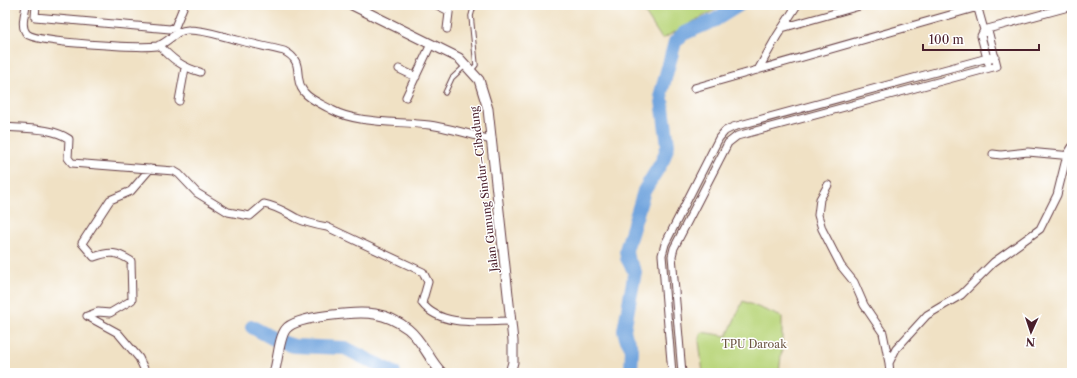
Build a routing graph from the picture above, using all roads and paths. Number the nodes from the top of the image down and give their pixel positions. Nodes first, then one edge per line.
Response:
1 (26, 5) edge
2 (36, 5) edge
3 (184, 5) edge
4 (352, 5) edge
5 (437, 5) edge
6 (474, 5) edge
7 (797, 5) edge
8 (862, 5) edge
9 (978, 6) edge
10 (1072, 6) edge
11 (450, 8) edge
12 (782, 28) junction
13 (447, 29) dead end
14 (984, 30) junction
15 (431, 44) junction
16 (159, 45) junction
17 (995, 56) junction
18 (987, 58) junction
19 (469, 67) junction
20 (185, 68) junction
21 (990, 68) junction
22 (399, 69) dead end
23 (758, 70) junction
24 (200, 72) dead end
25 (416, 77) junction
26 (694, 88) dead end
27 (445, 92) dead end
28 (406, 96) dead end
29 (178, 101) dead end
30 (5, 127) edge
31 (491, 140) junction
32 (1072, 146) edge
33 (993, 154) dead end
34 (1069, 155) edge
35 (150, 169) junction
36 (828, 185) dead end
37 (511, 321) junction
38 (889, 364) junction
39 (146, 373) edge
40 (274, 373) edge
41 (442, 373) edge
42 (510, 373) edge
43 (672, 373) edge
44 (682, 373) edge
45 (890, 373) edge

1 - 16 street
2 - 3 street
4 - 15 street, Jalan Gunung Sindur–Cibadung
5 - 11 street
6 - 19 lane
7 - 12 street
8 - 12 street
9 - 14 street
9 - 23 street
10 - 14 street
11 - 13 street
12 - 23 street
14 - 17 street
14 - 18 street
15 - 19 street, Jalan Gunung Sindur–Cibadung
15 - 25 street
16 - 20 street
16 - 31 street
17 - 18 street
17 - 21 street
18 - 21 street
18 - 43 street
19 - 27 lane
19 - 31 street, Jalan Gunung Sindur–Cibadung
20 - 24 street
20 - 29 street
21 - 44 street
22 - 25 street
23 - 26 street
25 - 28 street
30 - 35 street
31 - 37 street, Jalan Gunung Sindur–Cibadung
32 - 34 street
33 - 34 street
34 - 38 street
35 - 37 street
35 - 39 street
36 - 38 street
37 - 42 street, Jalan Gunung Sindur–Cibadung
38 - 45 street
40 - 41 street

